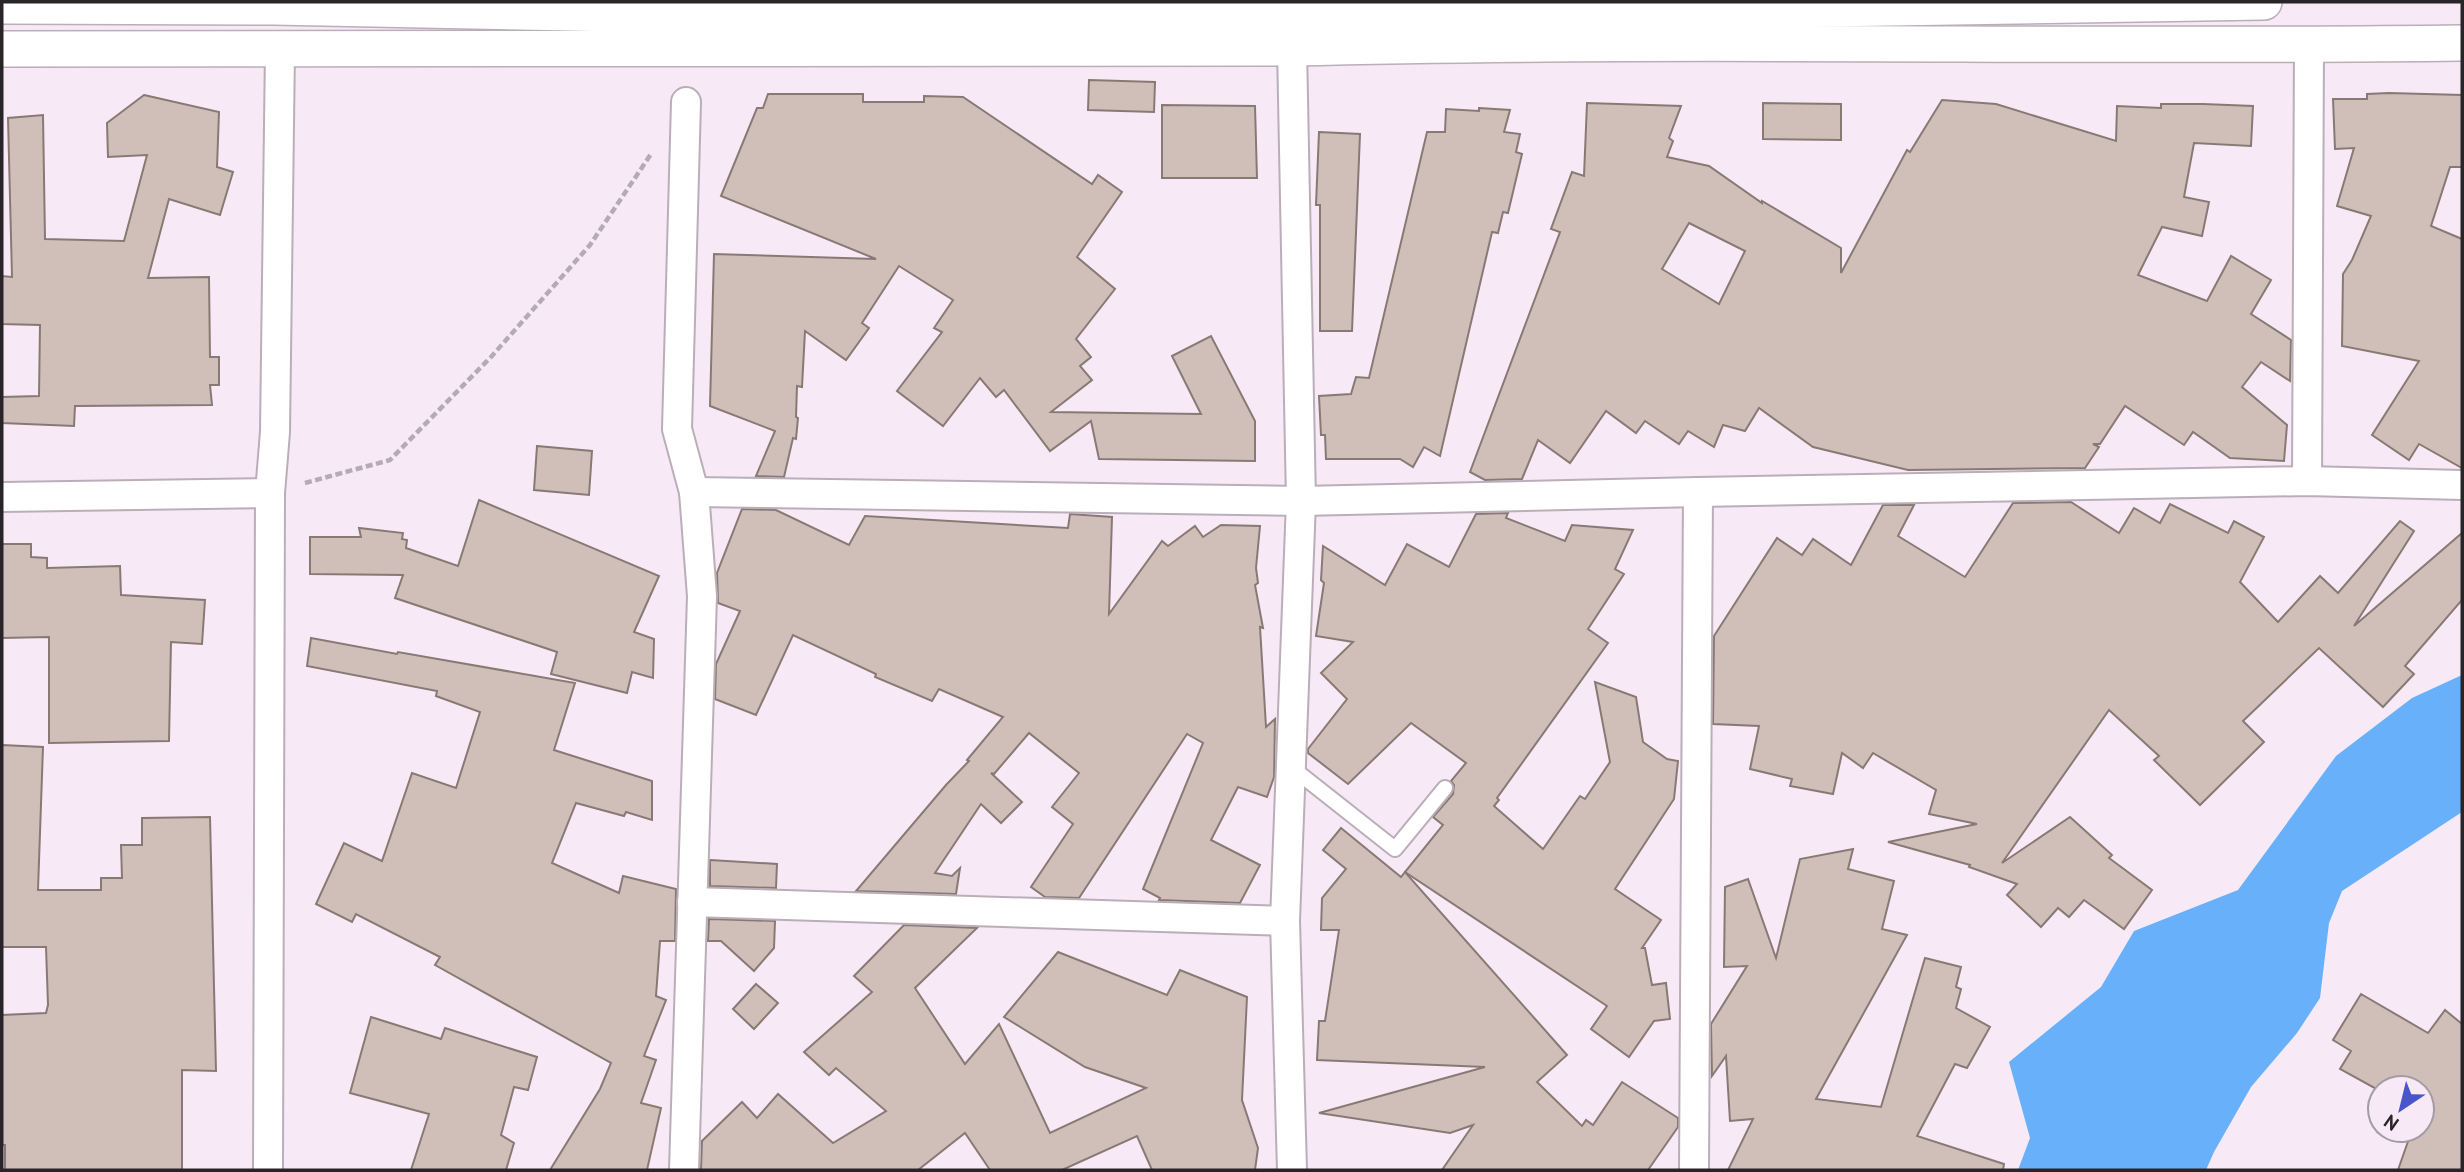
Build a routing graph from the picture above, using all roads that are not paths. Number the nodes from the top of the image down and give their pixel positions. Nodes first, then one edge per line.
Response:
1 (2264, 2) edge
2 (273, 4) edge
3 (2, 6) edge
4 (1457, 19) edge
5 (1505, 20) edge
6 (2462, 43) edge
7 (2309, 45) junction
8 (1292, 48) junction
9 (2, 49) edge
10 (280, 49) junction
11 (686, 102) road end
12 (2307, 481) junction
13 (2462, 485) edge
14 (694, 492) junction
15 (1698, 492) junction
16 (270, 493) junction
17 (2, 497) edge
18 (1301, 501) junction
19 (1291, 767) junction
20 (1445, 788) dead end
21 (692, 902) junction
22 (1285, 921) junction
23 (268, 1170) edge
24 (684, 1170) edge
25 (1292, 1170) edge
26 (1694, 1170) edge

1 - 5 street
2 - 3 street
2 - 4 street
4 - 5 street
4 - 8 street
5 - 7 street
6 - 7 street
7 - 12 street
8 - 10 street
8 - 18 street
9 - 10 street
10 - 16 street
11 - 14 street
12 - 13 street
12 - 15 street
14 - 18 street
14 - 21 street
15 - 18 street
15 - 26 street
16 - 17 street
16 - 23 street
18 - 19 street
19 - 20 lane
19 - 22 street
21 - 22 street
21 - 24 street
22 - 25 street

